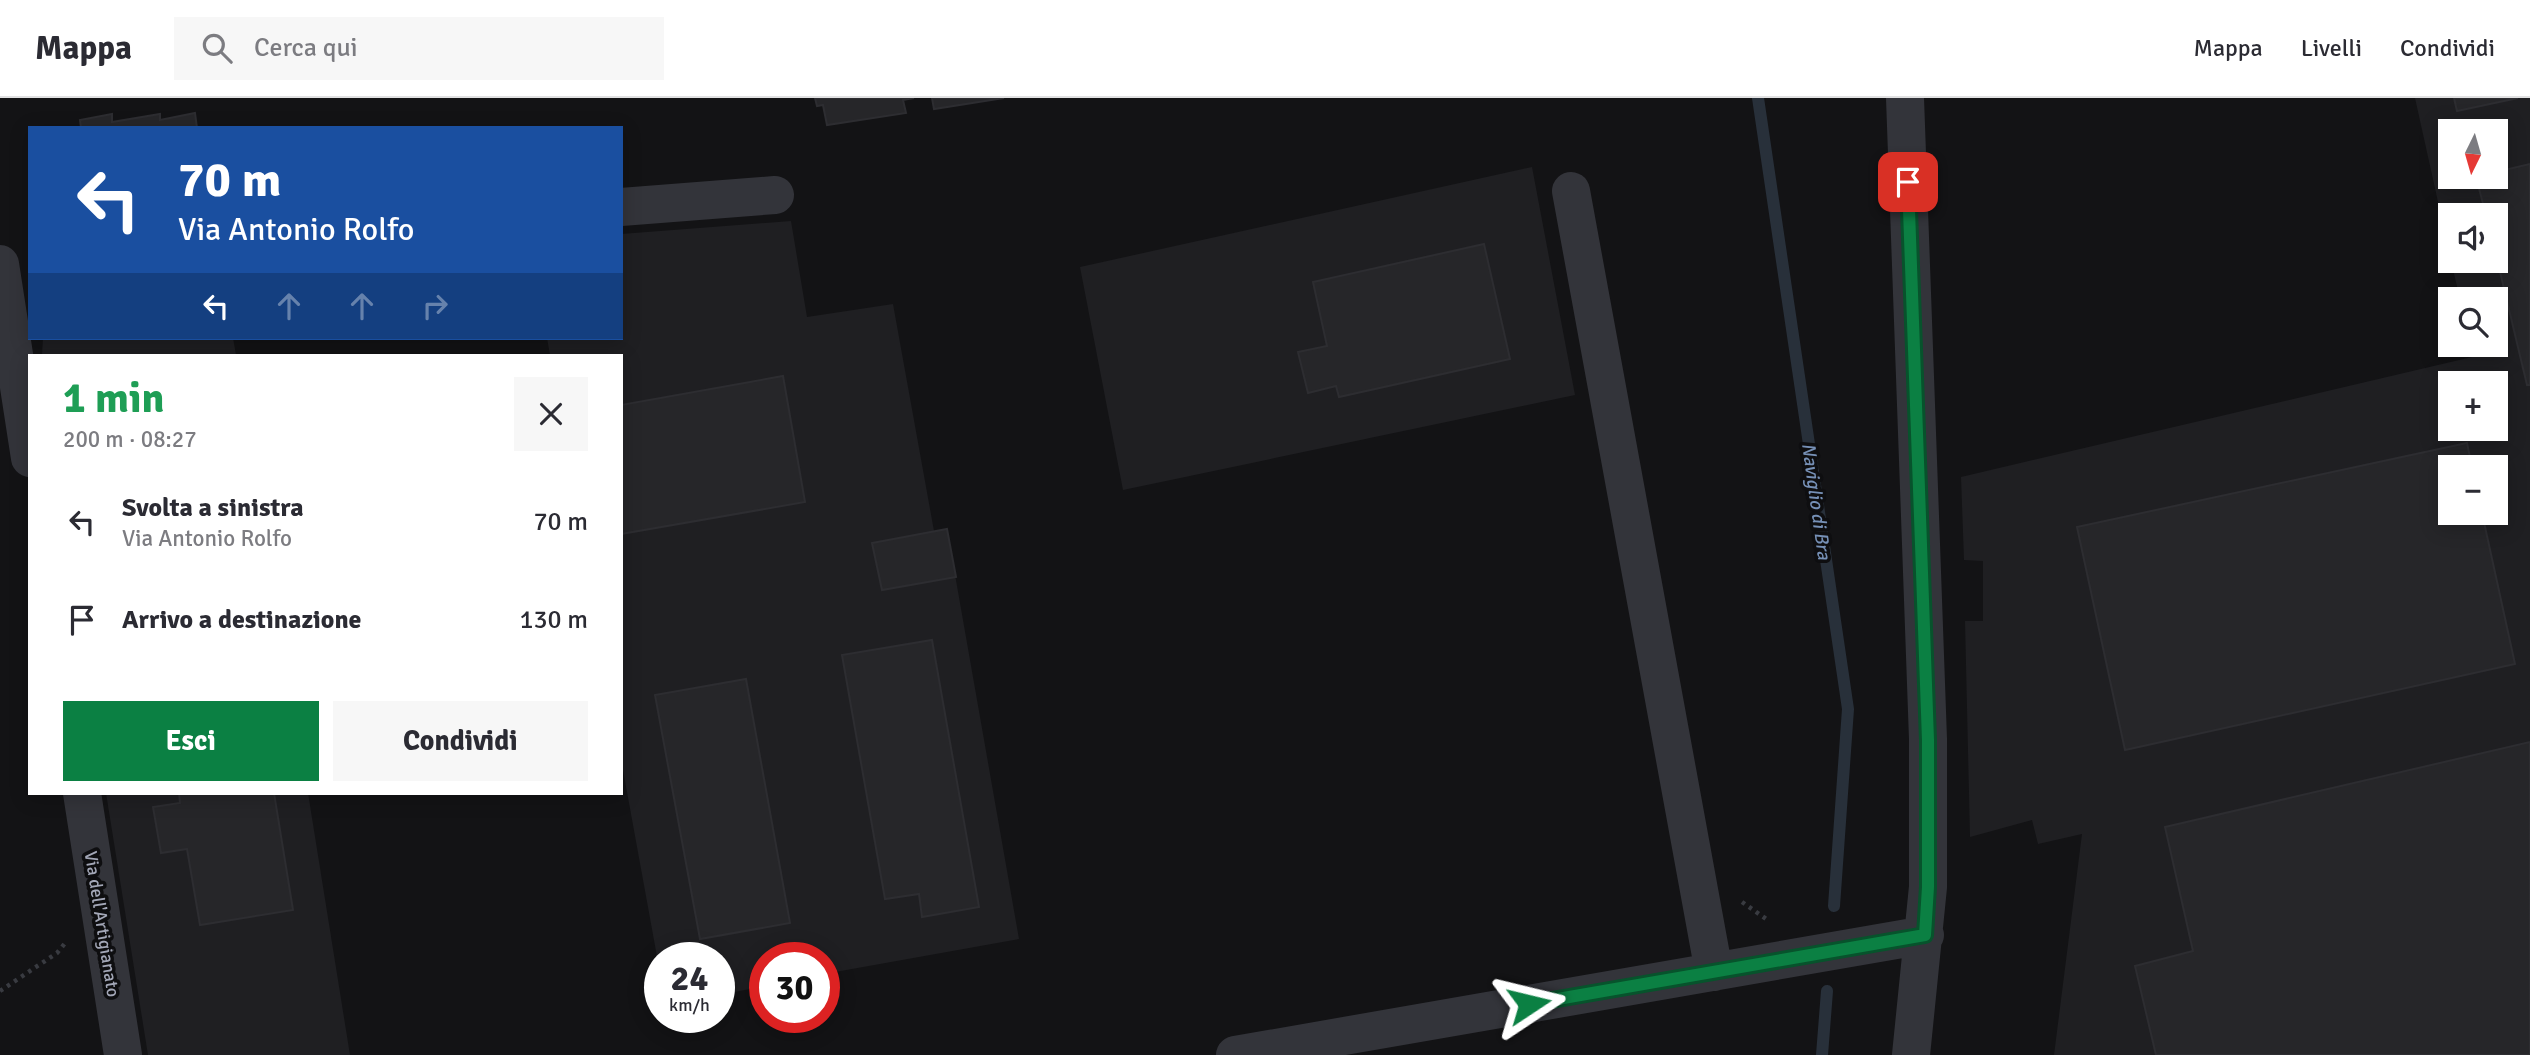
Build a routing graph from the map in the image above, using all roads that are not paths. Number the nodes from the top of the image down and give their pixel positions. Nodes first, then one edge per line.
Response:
1 (1905, 98) edge
2 (1571, 191) dead end
3 (775, 195) dead end
4 (623, 207) edge
5 (28, 253) edge
6 (0, 256) edge
7 (0, 264) edge
8 (28, 445) edge
9 (82, 795) edge
10 (1925, 935) junction
11 (1714, 972) junction
12 (123, 1055) edge
13 (1235, 1055) edge
14 (1911, 1055) edge

1 - 10 street
2 - 11 street
3 - 4 street
5 - 6 street
7 - 8 street
9 - 12 street, Via dell'Artigianato
10 - 11 street
10 - 14 street
11 - 13 street

